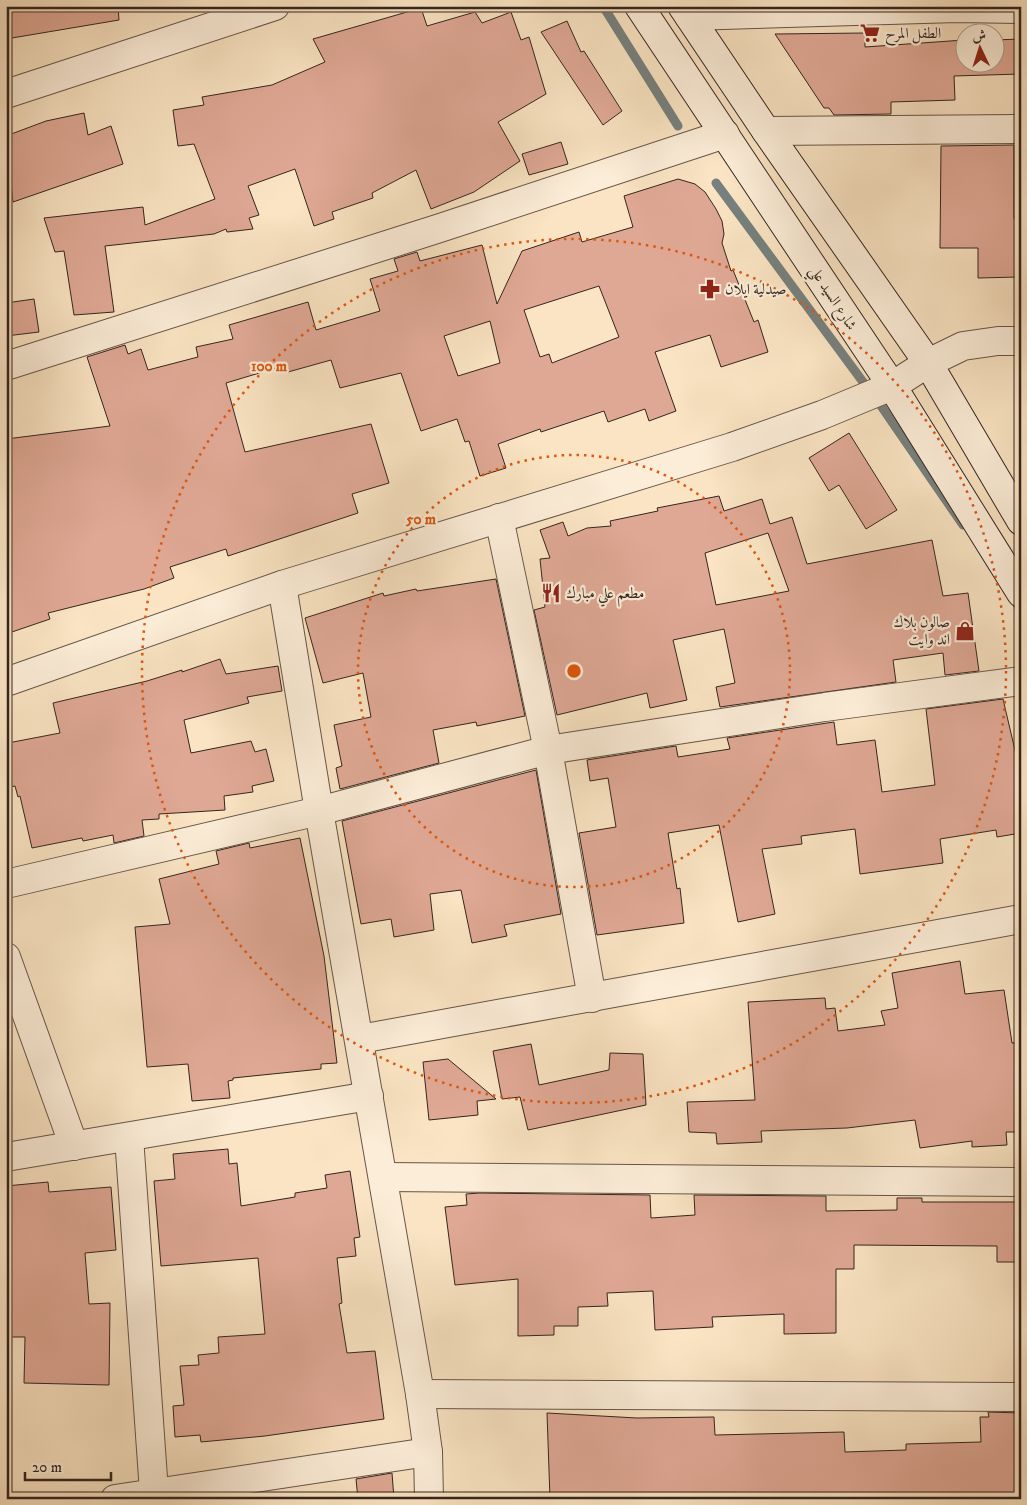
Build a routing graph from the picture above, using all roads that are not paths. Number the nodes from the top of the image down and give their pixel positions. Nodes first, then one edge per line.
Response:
1 (274, 6) edge
2 (639, 6) edge
3 (1021, 9) edge
4 (686, 11) edge
5 (6, 94) edge
6 (1021, 129) edge
7 (766, 130) junction
8 (725, 134) junction
9 (1021, 341) edge
10 (928, 362) junction
11 (6, 366) edge
12 (892, 386) junction
13 (499, 518) junction
14 (1021, 521) edge
15 (282, 585) junction
16 (1021, 593) edge
17 (1021, 681) edge
18 (6, 682) edge
19 (548, 750) junction
20 (319, 811) junction
21 (6, 884) edge
22 (1021, 919) edge
23 (6, 957) edge
24 (592, 998) junction
25 (360, 1038) junction
26 (369, 1096) junction
27 (129, 1137) junction
28 (74, 1146) junction
29 (6, 1157) edge
30 (383, 1177) junction
31 (1021, 1182) edge
32 (420, 1394) junction
33 (1021, 1397) edge
34 (428, 1452) junction
35 (154, 1492) junction
36 (115, 1499) edge
37 (429, 1499) edge

1 - 5 street
2 - 8 street, شارع السيد علي
3 - 4 street
4 - 7 street
6 - 7 street
7 - 10 street
8 - 11 street
8 - 12 street, شارع السيد علي
9 - 10 street
10 - 12 street
10 - 14 street
12 - 13 street
12 - 16 street, شارع السيد علي
13 - 15 street
13 - 19 street
15 - 18 street
15 - 20 street
17 - 19 street
19 - 20 street
19 - 24 street
20 - 21 street
20 - 25 street
22 - 24 street
23 - 28 street
24 - 25 street
25 - 26 street
26 - 27 street
26 - 30 street
27 - 28 street
27 - 35 street
28 - 29 street
30 - 31 street
30 - 32 street
32 - 33 street
32 - 34 street
34 - 35 street
34 - 37 street
35 - 36 street

